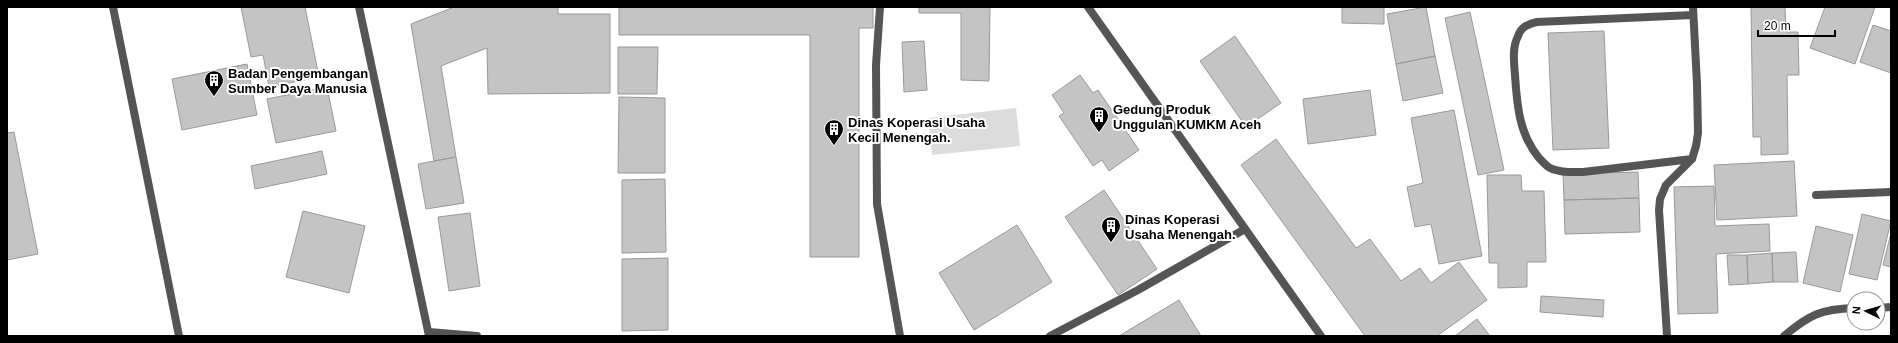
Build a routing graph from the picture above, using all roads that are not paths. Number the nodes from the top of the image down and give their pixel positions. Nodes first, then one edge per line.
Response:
1 (113, 7) edge
2 (359, 7) edge
3 (880, 7) edge
4 (1088, 7) edge
5 (1693, 11) edge
6 (1692, 159) junction
7 (1891, 192) edge
8 (1816, 195) dead end
9 (1245, 228) junction
10 (1846, 308) edge
11 (429, 334) edge
12 (179, 336) edge
13 (477, 336) edge
14 (900, 336) edge
15 (1050, 336) edge
16 (1321, 336) edge
17 (1667, 336) edge
18 (1784, 336) edge

1 - 12 street
2 - 11 street
3 - 14 street
4 - 9 street
5 - 6 street
5 - 6 street
6 - 17 street
7 - 8 street
9 - 15 street
9 - 16 street
10 - 18 street
11 - 13 street

